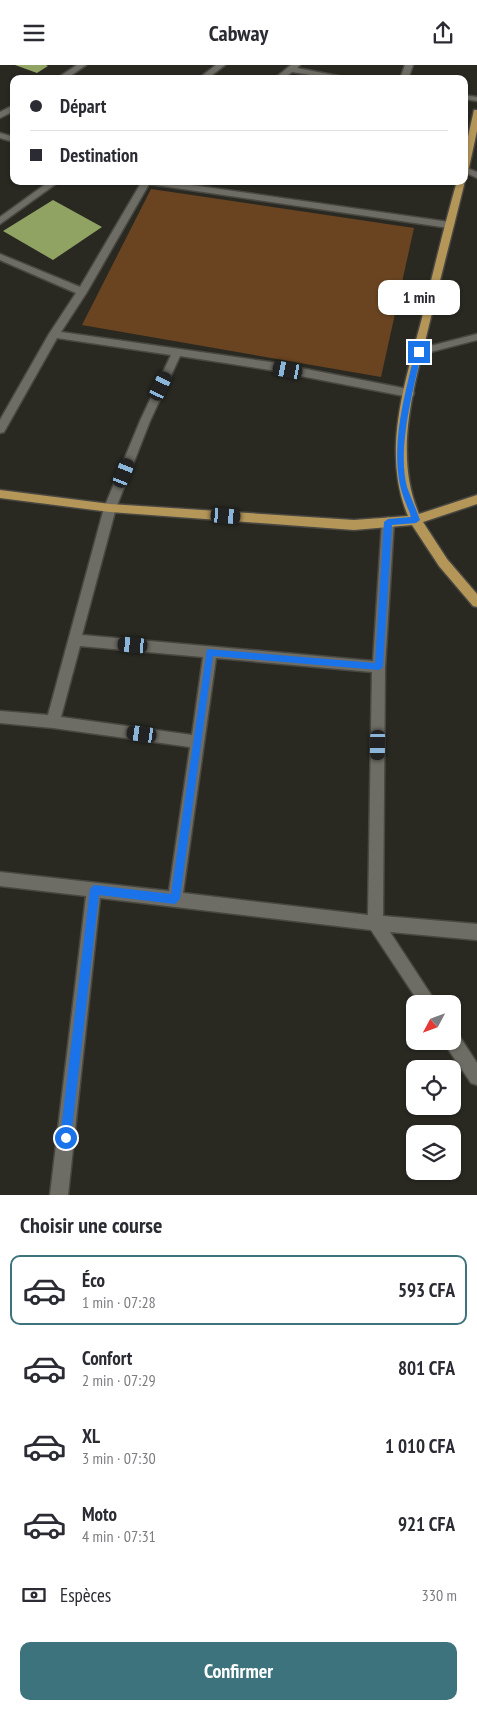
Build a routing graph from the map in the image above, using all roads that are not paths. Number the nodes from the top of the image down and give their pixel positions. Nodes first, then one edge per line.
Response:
1 (82, 65) edge
2 (221, 65) edge
3 (293, 67) edge
4 (66, 75) edge
5 (207, 75) edge
6 (283, 75) edge
7 (331, 75) edge
8 (477, 112) edge
9 (473, 152) edge
10 (50, 185) edge
11 (143, 185) edge
12 (173, 185) edge
13 (460, 185) edge
14 (0, 221) edge
15 (450, 225) junction
16 (0, 257) edge
17 (82, 292) junction
18 (54, 334) junction
19 (477, 337) edge
20 (178, 351) junction
21 (419, 352) junction
22 (409, 393) junction
23 (0, 429) edge
24 (0, 493) edge
25 (477, 499) edge
26 (110, 508) junction
27 (416, 520) junction
28 (388, 522) junction
29 (477, 602) edge
30 (75, 640) junction
31 (210, 652) junction
32 (379, 667) junction
33 (0, 717) edge
34 (53, 722) junction
35 (196, 742) junction
36 (0, 879) edge
37 (94, 889) junction
38 (175, 899) junction
39 (375, 923) junction
40 (477, 932) edge
41 (423, 995) edge
42 (459, 1050) edge
43 (477, 1077) edge
44 (59, 1195) edge

1 - 4 street
2 - 5 street
3 - 6 street
3 - 7 street
8 - 9 main road
10 - 14 street
11 - 17 street
12 - 15 street
13 - 15 main road
15 - 21 main road
16 - 17 street
17 - 18 street
18 - 20 street
18 - 23 street
19 - 21 street
20 - 22 street
20 - 26 street
21 - 22 main road
22 - 27 main road
24 - 26 main road
25 - 27 main road
26 - 28 main road
26 - 30 street
27 - 28 main road
27 - 29 main road
28 - 32 street
30 - 31 street
30 - 34 street
31 - 32 street
31 - 35 street
32 - 39 street
33 - 34 street
34 - 35 street
35 - 38 street
36 - 37 street
37 - 38 street
37 - 44 street
38 - 39 street
39 - 40 street
39 - 41 street
42 - 43 street

